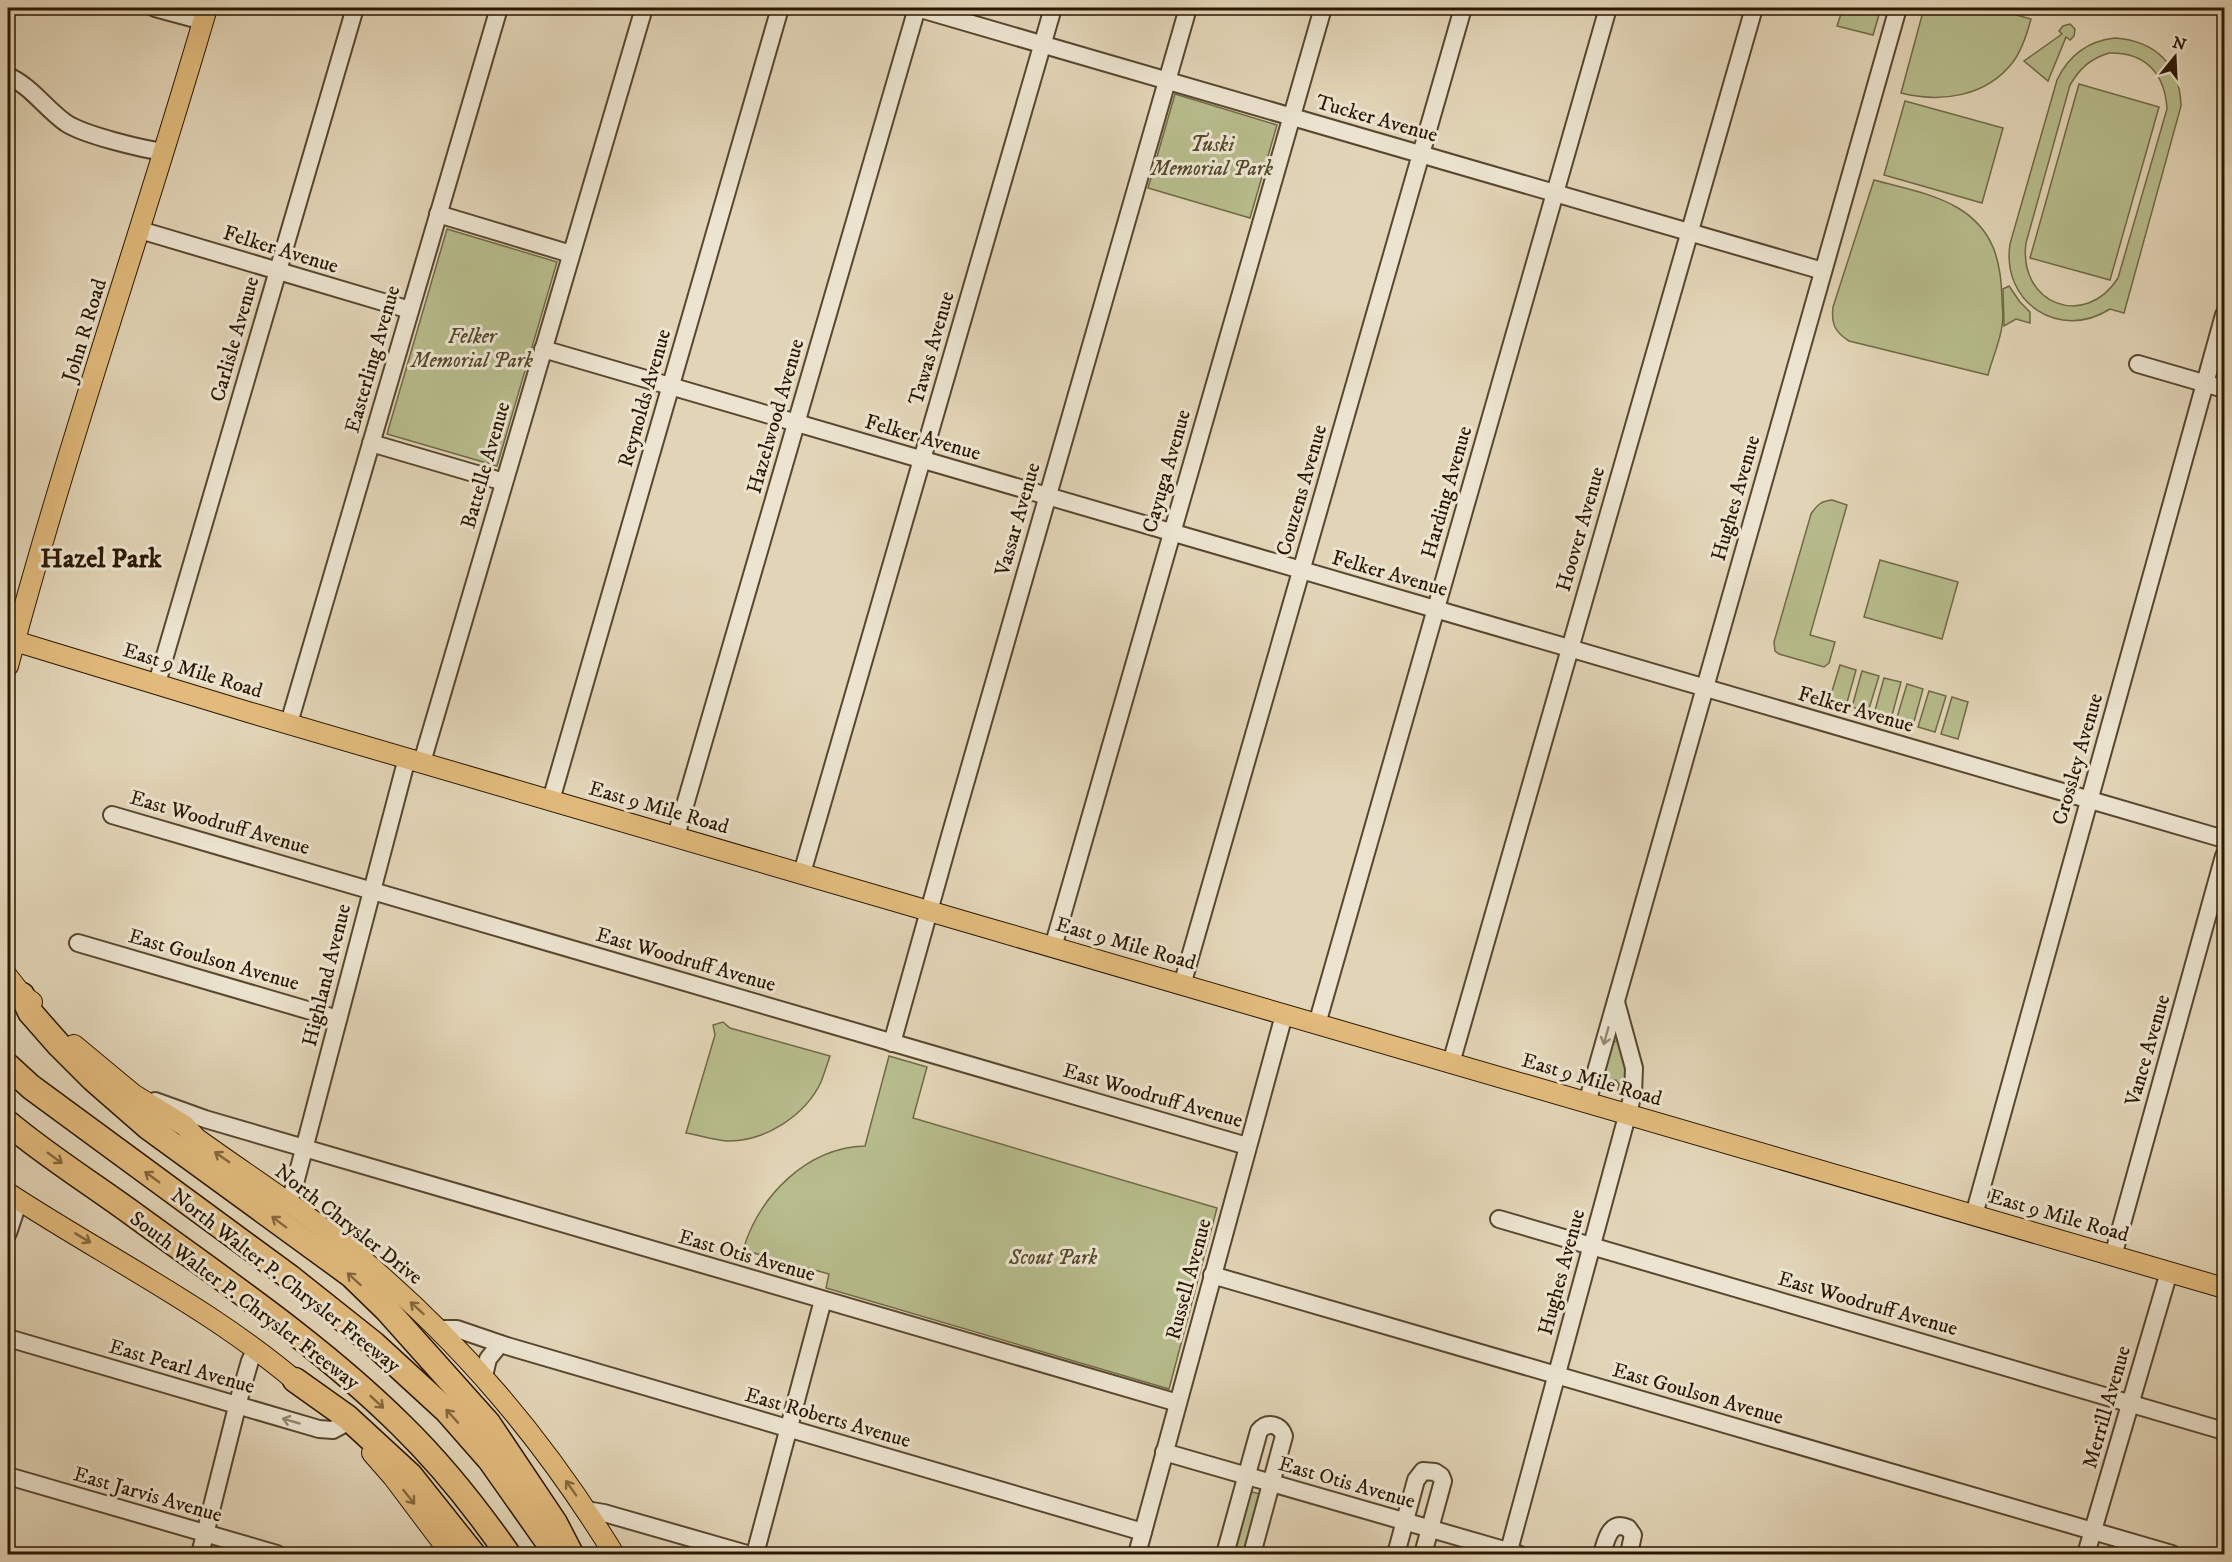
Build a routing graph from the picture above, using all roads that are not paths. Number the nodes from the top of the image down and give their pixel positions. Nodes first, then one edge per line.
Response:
1 (155, 8) edge
2 (355, 8) edge
3 (499, 8) edge
4 (644, 8) edge
5 (780, 8) edge
6 (917, 8) edge
7 (1053, 8) edge
8 (1188, 8) edge
9 (1323, 8) edge
10 (1463, 8) edge
11 (1608, 8) edge
12 (1754, 8) edge
13 (1898, 8) edge
14 (205, 14) edge
15 (1042, 44) junction
16 (8, 76) edge
17 (1166, 81) junction
18 (1292, 116) junction
19 (164, 152) junction
20 (1421, 154) junction
21 (1555, 194) junction
22 (438, 214) junction
23 (140, 230) junction
24 (1689, 233) junction
25 (571, 254) junction
26 (277, 271) junction
27 (1823, 271) junction
28 (410, 310) junction
29 (2224, 315) edge
30 (543, 349) junction
31 (2138, 364) dead end
32 (2206, 383) junction
33 (671, 386) junction
34 (2224, 389) edge
35 (796, 423) junction
36 (371, 442) junction
37 (922, 460) junction
38 (504, 482) junction
39 (1047, 496) junction
40 (1172, 533) junction
41 (1301, 571) junction
42 (1436, 610) junction
43 (11, 640) edge
44 (1569, 649) junction
45 (8, 666) edge
46 (157, 683) junction
47 (1705, 688) junction
48 (289, 723) junction
49 (415, 760) junction
50 (550, 800) junction
51 (2089, 800) junction
52 (112, 815) dead end
53 (676, 836) junction
54 (2224, 839) edge
55 (2224, 856) edge
56 (802, 873) junction
57 (371, 890) junction
58 (929, 911) junction
59 (78, 943) dead end
60 (1053, 947) junction
61 (1182, 985) junction
62 (15, 986) edge
63 (1616, 1002) junction
64 (1284, 1014) junction
65 (338, 1019) junction
66 (1317, 1024) junction
67 (892, 1043) junction
68 (1450, 1063) junction
69 (8, 1066) edge
70 (127, 1089) dead end
71 (1587, 1103) junction
72 (172, 1107) junction
73 (1628, 1114) junction
74 (8, 1123) edge
75 (191, 1132) junction
76 (1248, 1146) junction
77 (305, 1148) junction
78 (13, 1197) edge
79 (287, 1202) junction
80 (1974, 1215) junction
81 (1499, 1219) dead end
82 (8, 1233) edge
83 (1591, 1246) junction
84 (2113, 1256) junction
85 (2169, 1272) junction
86 (1212, 1275) junction
87 (2224, 1288) edge
88 (823, 1300) junction
89 (440, 1329) junction
90 (8, 1338) edge
91 (500, 1344) junction
92 (256, 1349) junction
93 (1556, 1375) junction
94 (484, 1376) junction
95 (295, 1380) junction
96 (1178, 1403) junction
97 (2131, 1403) junction
98 (238, 1406) junction
99 (344, 1424) junction
100 (789, 1428) junction
101 (2224, 1431) edge
102 (1164, 1452) junction
103 (8, 1476) edge
104 (1246, 1476) junction
105 (1272, 1483) junction
106 (586, 1510) junction
107 (1405, 1522) junction
108 (1430, 1529) junction
109 (1143, 1532) junction
110 (2093, 1532) junction
111 (205, 1533) junction
112 (200, 1554) edge
113 (277, 1554) edge
114 (451, 1554) edge
115 (474, 1554) edge
116 (508, 1554) edge
117 (555, 1554) edge
118 (571, 1554) edge
119 (614, 1554) edge
120 (747, 1554) edge
121 (755, 1554) edge
122 (1137, 1554) edge
123 (1225, 1554) edge
124 (1252, 1554) edge
125 (1396, 1554) edge
126 (1423, 1554) edge
127 (1511, 1554) edge
128 (1602, 1554) edge
129 (1629, 1554) edge
130 (2086, 1554) edge
131 (2172, 1554) edge

1 - 14 street
2 - 26 street, Carlisle Avenue
3 - 22 street, Easterling Avenue
4 - 25 street, Battelle Avenue
5 - 33 street, Reynolds Avenue
6 - 15 street, Tucker Avenue
6 - 35 street, Hazelwood Avenue
7 - 15 street, Tawas Avenue
8 - 17 street, Vassar Avenue
9 - 18 street, Cayuga Avenue
10 - 20 street, Couzens Avenue
11 - 21 street, Harding Avenue
12 - 24 street, Hoover Avenue
13 - 27 street, Hughes Avenue
14 - 19 main road, John R Road
15 - 17 street, Tucker Avenue
15 - 37 street, Tawas Avenue
16 - 19 street
17 - 18 street, Tucker Avenue
17 - 39 street, Vassar Avenue
18 - 20 street, Tucker Avenue
18 - 40 street, Cayuga Avenue
19 - 23 main road, John R Road
20 - 21 street, Tucker Avenue
20 - 41 street, Couzens Avenue
21 - 24 street, Tucker Avenue
21 - 42 street, Harding Avenue
22 - 25 street
22 - 28 street, Easterling Avenue
23 - 26 street, Felker Avenue
23 - 43 main road, John R Road
24 - 27 street, Tucker Avenue
24 - 44 street, Hoover Avenue
25 - 30 street, Battelle Avenue
26 - 28 street, Felker Avenue
26 - 46 street, Carlisle Avenue
27 - 47 street, Hughes Avenue
28 - 36 street, Easterling Avenue
29 - 32 street, Crossley Avenue
30 - 33 street, Felker Avenue
30 - 38 street, Battelle Avenue
31 - 32 street
32 - 34 street
32 - 51 street, Crossley Avenue
33 - 35 street, Felker Avenue
33 - 50 street, Reynolds Avenue
35 - 37 street, Felker Avenue
35 - 53 street, Hazelwood Avenue
36 - 38 street
36 - 48 street, Easterling Avenue
37 - 39 street, Felker Avenue
37 - 56 street, Tawas Avenue
38 - 49 street, Battelle Avenue
39 - 40 street, Felker Avenue
39 - 58 street, Vassar Avenue
40 - 41 street, Felker Avenue
40 - 60 street, Cayuga Avenue
41 - 42 street, Felker Avenue
41 - 61 street, Couzens Avenue
42 - 44 street, Felker Avenue
42 - 66 street, Harding Avenue
43 - 45 main road, John R Road
43 - 46 main road, East 9 Mile Road
44 - 47 street, Felker Avenue
44 - 68 street, Hoover Avenue
46 - 48 main road, East 9 Mile Road
47 - 51 street, Felker Avenue
47 - 63 street, Hughes Avenue
48 - 49 main road, East 9 Mile Road
49 - 50 main road, East 9 Mile Road
49 - 57 street, Highland Avenue
50 - 53 main road, East 9 Mile Road
51 - 54 street, Felker Avenue
51 - 80 street, Crossley Avenue
52 - 57 street, East Woodruff Avenue
53 - 56 main road, East 9 Mile Road
55 - 84 street, Vance Avenue
56 - 58 main road, East 9 Mile Road
57 - 65 street, Highland Avenue
57 - 67 street, East Woodruff Avenue
58 - 60 main road, East 9 Mile Road
58 - 67 street, Vassar Avenue
59 - 65 street, East Goulson Avenue
60 - 61 main road, East 9 Mile Road
61 - 64 main road, East 9 Mile Road
62 - 75 main road, North Chrysler Drive
118 -> 62 highway
63 -> 71 street, Hughes Avenue
63 - 73 street, Hughes Avenue
64 - 66 main road, East 9 Mile Road
64 - 76 street, Russell Avenue
65 - 77 street, Highland Avenue
66 - 68 main road, East 9 Mile Road
67 - 76 street, East Woodruff Avenue
68 - 71 main road, East 9 Mile Road
117 -> 69 highway, North Walter P. Chrysler Freeway
70 - 72 street
71 - 73 main road, East 9 Mile Road
72 - 75 street
72 - 77 street
73 - 80 main road, East 9 Mile Road
73 - 83 street, Hughes Avenue
74 -> 116 highway, South Walter P. Chrysler Freeway
75 - 77 street
79 -> 75 main road, North Chrysler Drive
76 - 86 street, Russell Avenue
77 - 79 street, Highland Avenue
77 - 88 street, East Otis Avenue
78 - 82 street
78 -> 92 main road
89 -> 79 main road, North Chrysler Drive
80 - 84 main road, East 9 Mile Road
81 - 83 street, East Woodruff Avenue
83 - 93 street, Hughes Avenue
83 - 97 street, East Woodruff Avenue
84 - 85 main road, East 9 Mile Road
85 - 87 main road, East 9 Mile Road
85 - 97 street, Merrill Avenue
86 - 93 street, East Goulson Avenue
86 - 96 street, Russell Avenue
88 - 96 street, East Otis Avenue
88 - 100 street
89 - 91 street, East Roberts Avenue
89 - 94 main road, North Chrysler Drive
90 - 98 street, East Pearl Avenue
91 - 94 street
91 - 100 street, East Roberts Avenue
92 - 95 main road
92 - 98 street
93 - 110 street, East Goulson Avenue
93 - 127 street, Hughes Avenue
106 -> 94 main road, North Chrysler Drive
95 - 99 main road
95 - 115 highway
96 - 102 street, Russell Avenue
97 - 101 street, East Woodruff Avenue
97 - 110 street, Merrill Avenue
99 -> 98 street, East Pearl Avenue
98 - 111 street
99 -> 114 main road
100 - 109 street, East Roberts Avenue
100 - 121 street
102 - 104 street, East Otis Avenue
102 - 109 street, Russell Avenue
103 - 111 street, East Jarvis Avenue
104 - 105 street, East Otis Avenue
104 - 105 street
104 - 123 street
105 - 107 street, East Otis Avenue
105 - 124 street
106 - 119 main road, North Chrysler Drive
106 - 120 street
107 - 108 street, East Otis Avenue
107 - 108 street
107 - 125 street
108 - 126 street
108 - 127 street, East Otis Avenue
109 - 122 street, Russell Avenue
110 - 130 street, Merrill Avenue
110 - 131 street, East Goulson Avenue
111 - 112 street
111 - 113 street, East Jarvis Avenue
128 - 129 street

